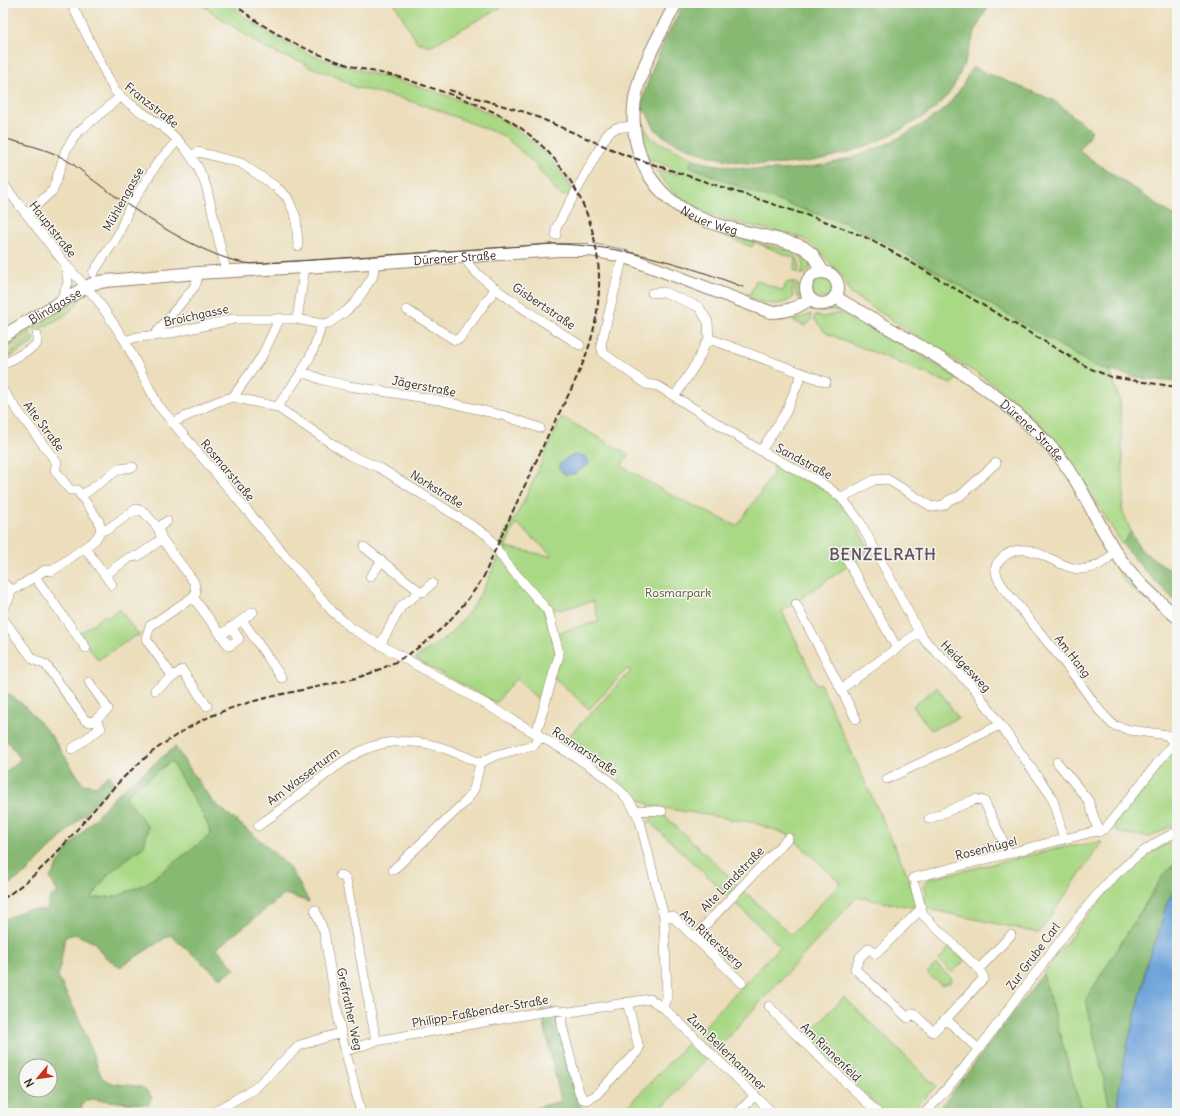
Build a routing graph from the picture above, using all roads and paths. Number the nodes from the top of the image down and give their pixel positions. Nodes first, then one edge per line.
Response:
1 (71, 3) edge
2 (676, 3) edge
3 (120, 97) junction
4 (633, 126) junction
5 (178, 140) junction
6 (191, 156) junction
7 (3, 184) edge
8 (27, 214) junction
9 (556, 235) dead end
10 (298, 246) dead end
11 (465, 256) junction
12 (623, 256) junction
13 (374, 263) junction
14 (66, 265) junction
15 (305, 267) junction
16 (226, 271) junction
17 (823, 272) junction
18 (93, 273) dead end
19 (197, 273) junction
20 (86, 287) junction
21 (496, 288) junction
22 (652, 293) dead end
23 (835, 297) junction
24 (810, 299) junction
25 (60, 302) junction
26 (407, 310) dead end
27 (280, 318) junction
28 (297, 319) junction
29 (321, 324) junction
30 (36, 335) dead end
31 (3, 336) edge
32 (154, 336) junction
33 (125, 341) junction
34 (709, 341) junction
35 (580, 345) dead end
36 (3, 365) edge
37 (303, 372) junction
38 (802, 373) junction
39 (826, 382) dead end
40 (3, 391) edge
41 (675, 396) junction
42 (233, 397) junction
43 (277, 407) junction
44 (172, 423) junction
45 (540, 428) dead end
46 (761, 451) junction
47 (996, 463) dead end
48 (133, 467) dead end
49 (81, 496) junction
50 (842, 498) junction
51 (167, 521) dead end
52 (158, 528) junction
53 (101, 530) junction
54 (162, 539) junction
55 (364, 547) dead end
56 (85, 548) junction
57 (1115, 551) junction
58 (846, 558) dead end
59 (382, 561) junction
60 (105, 575) junction
61 (35, 577) junction
62 (370, 577) dead end
63 (3, 583) edge
64 (432, 583) dead end
65 (112, 585) dead end
66 (11, 589) junction
67 (419, 591) junction
68 (193, 597) junction
69 (796, 604) dead end
70 (3, 607) edge
71 (253, 612) dead end
72 (1177, 617) edge
73 (3, 619) edge
74 (242, 620) junction
75 (232, 627) junction
76 (919, 632) junction
77 (221, 635) junction
78 (380, 645) junction
79 (86, 648) dead end
80 (897, 648) junction
81 (173, 677) junction
82 (282, 678) dead end
83 (90, 682) dead end
84 (841, 689) junction
85 (155, 690) dead end
86 (207, 706) dead end
87 (856, 719) dead end
88 (95, 720) junction
89 (1000, 725) junction
90 (539, 735) junction
91 (72, 750) dead end
92 (1057, 762) dead end
93 (480, 763) junction
94 (887, 779) dead end
95 (635, 810) junction
96 (662, 811) dead end
97 (929, 820) dead end
98 (258, 826) dead end
99 (1102, 830) junction
100 (1177, 832) edge
101 (788, 838) dead end
102 (1064, 839) junction
103 (1009, 854) junction
104 (393, 870) dead end
105 (340, 875) dead end
106 (315, 910) dead end
107 (920, 910) junction
108 (664, 917) junction
109 (1011, 935) dead end
110 (694, 937) junction
111 (979, 969) junction
112 (742, 983) dead end
113 (628, 1002) junction
114 (769, 1006) dead end
115 (664, 1008) junction
116 (561, 1011) junction
117 (946, 1019) junction
118 (341, 1033) junction
119 (376, 1041) junction
120 (978, 1049) junction
121 (346, 1051) junction
122 (755, 1096) junction
123 (212, 1113) edge
124 (361, 1113) edge
125 (738, 1113) edge
126 (773, 1113) edge
127 (878, 1113) edge
128 (925, 1113) edge

1 - 3 street, Franzstraße
2 - 4 main road, Neuer Weg
3 - 5 street, Franzstraße
3 - 8 street
4 - 9 street
4 - 17 main road, Neuer Weg
5 - 6 street, Franzstraße
5 - 18 street, Mühlengasse
6 - 10 street
6 - 16 street, Franzstraße
7 - 8 street, Hauptstraße
8 - 14 street, Hauptstraße
11 - 12 main road, Dürener Straße
11 - 13 main road, Dürener Straße
11 - 21 street, Gisbertstraße
12 - 24 main road, Dürener Straße
12 - 41 street, Sandstraße
13 - 15 main road, Dürener Straße
13 - 29 street
14 - 20 street, Hauptstraße
14 - 25 street
15 - 16 main road, Dürener Straße
15 - 28 street
16 - 19 main road, Dürener Straße
17 - 23 main road
17 - 24 main road
19 - 20 main road, Dürener Straße
19 - 32 street
20 - 25 main road, Blindgasse
20 - 33 street, Rosmarstraße
21 - 26 street, Gisbertstraße
21 - 35 street, Gisbertstraße
22 - 34 street
23 - 24 main road
23 - 57 main road, Dürener Straße
25 - 31 main road, Blindgasse
27 - 28 street, Broichgasse
27 - 32 street, Broichgasse
27 - 42 street
28 - 29 street, Broichgasse
29 - 37 street
30 - 36 street, Blindgasse
32 - 33 street, Broichgasse
33 - 44 street, Rosmarstraße
34 - 38 street
34 - 41 street
37 - 43 street
37 - 45 street, Jägerstraße
38 - 39 street
38 - 46 street, Sandstraße
40 - 49 street, Alte Straße
41 - 46 street, Sandstraße
42 - 43 street, Norkstraße
42 - 44 street
43 - 90 street, Norkstraße
44 - 78 street, Rosmarstraße
46 - 50 street, Sandstraße
47 - 50 street
48 - 49 street
49 - 53 street, Alte Straße
50 - 76 street, Heidgesweg
51 - 52 street
52 - 53 street
52 - 54 street
53 - 56 street
54 - 60 street
54 - 68 street
55 - 59 street
56 - 60 street
56 - 61 street
57 - 72 main road, Dürener Straße
57 - 99 street, Am Hang
58 - 80 street
59 - 62 street
59 - 67 street
60 - 65 street
61 - 66 street
61 - 79 street
63 - 66 street
64 - 67 street
66 - 70 street
67 - 78 street
68 - 77 street
68 - 81 street
69 - 84 street
71 - 74 street
73 - 88 street
74 - 75 street
74 - 82 street
75 - 77 street
75 - 77 street
76 - 80 street
76 - 89 street, Heidgesweg
78 - 90 street, Rosmarstraße
80 - 84 street
81 - 85 street
81 - 86 street
83 - 88 street
84 - 87 street
88 - 91 street
89 - 94 street
89 - 102 street, Heidgesweg
90 - 93 street
90 - 95 street, Rosmarstraße
92 - 99 street
93 - 98 street, Am Wasserturm
93 - 104 street
95 - 96 street
95 - 108 street, Rosmarstraße
97 - 103 street
99 - 102 street
100 - 120 street, Zur Grube Carl
101 - 110 street, Alte Landstraße
102 - 103 street, Rosenhügel
103 - 107 street, Rosenhügel
105 - 119 street
106 - 118 street, Grefrather Weg
107 - 111 street
107 - 117 street
108 - 110 street, Am Rittersberg
108 - 115 street, Rosmarstraße
109 - 111 street
110 - 112 street, Am Rittersberg
111 - 117 street
113 - 115 street, Philipp-Faßbender-Straße
113 - 116 street, Philipp-Faßbender-Straße
113 - 116 street
114 - 127 street, Am Rinnenfeld
115 - 122 street, Zum Bellerhammer
116 - 119 street, Philipp-Faßbender-Straße
117 - 120 street
118 - 121 street, Grefrather Weg
118 - 123 street
119 - 121 street, Philipp-Faßbender-Straße
120 - 128 street, Zur Grube Carl
121 - 124 street, Grefrather Weg
122 - 125 street
122 - 126 street, Zum Bellerhammer

